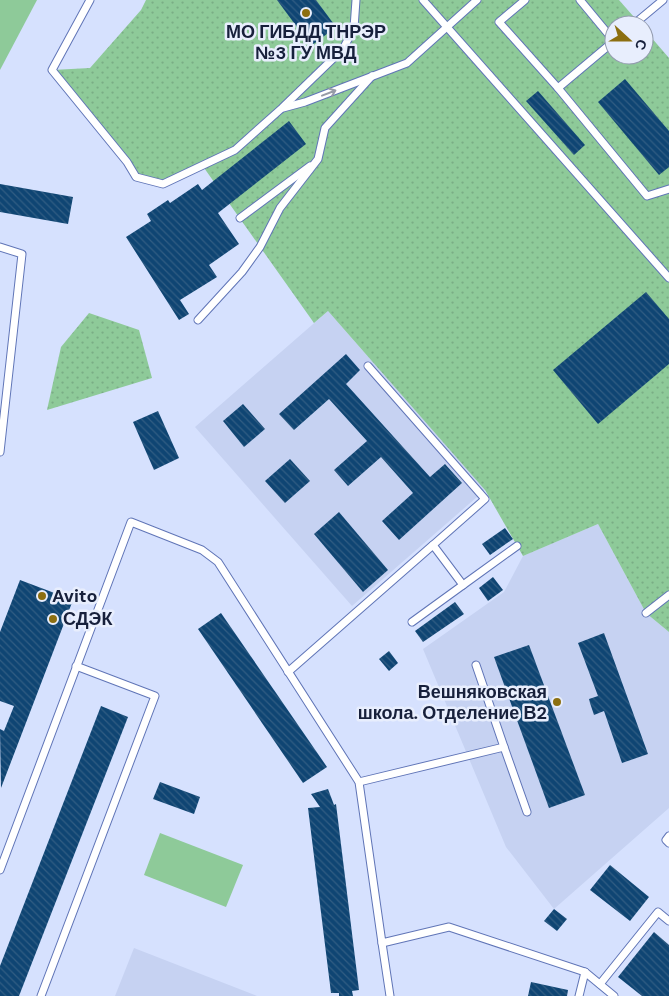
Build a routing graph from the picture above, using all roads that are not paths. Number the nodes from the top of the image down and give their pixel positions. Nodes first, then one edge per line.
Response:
1 (90, 0) edge
2 (356, 0) edge
3 (423, 0) edge
4 (477, 0) edge
5 (525, 0) edge
6 (580, 0) edge
7 (663, 0) edge
8 (645, 15) edge
9 (446, 28) junction
10 (604, 29) edge
11 (604, 49) edge
12 (372, 76) junction
13 (558, 88) junction
14 (282, 108) junction
15 (318, 159) junction
16 (669, 189) edge
17 (240, 218) dead end
18 (0, 247) edge
19 (669, 278) edge
20 (198, 320) dead end
21 (368, 366) dead end
22 (0, 452) edge
23 (433, 545) junction
24 (517, 546) dead end
25 (463, 585) junction
26 (669, 595) edge
27 (646, 613) dead end
28 (412, 622) dead end
29 (76, 666) junction
30 (476, 666) dead end
31 (288, 672) junction
32 (504, 747) junction
33 (359, 782) junction
34 (527, 812) dead end
35 (669, 836) edge
36 (669, 842) edge
37 (0, 870) edge
38 (669, 921) edge
39 (382, 943) junction
40 (585, 972) junction
41 (600, 984) junction
42 (40, 996) edge
43 (390, 996) edge
44 (579, 996) edge
45 (614, 996) edge

1 - 14 lane
2 - 14 lane
3 - 9 lane
4 - 9 lane
5 - 13 lane
6 - 10 lane
7 - 8 lane
9 - 12 lane
9 - 19 lane
11 - 13 lane
14 -> 12 lane
12 - 15 lane
13 - 16 lane
15 - 17 lane
15 - 20 lane
18 - 22 lane
21 - 23 lane
23 - 25 lane
23 - 31 lane
24 - 25 lane
25 - 28 lane
26 - 27 lane
29 - 31 lane
29 - 37 lane
29 - 42 lane
30 - 32 lane
31 - 33 lane
32 - 33 lane
32 - 34 lane
33 - 39 lane
35 - 36 lane
38 - 41 lane
39 - 40 lane
39 - 43 lane
40 - 41 lane
40 - 44 lane
41 - 45 lane

